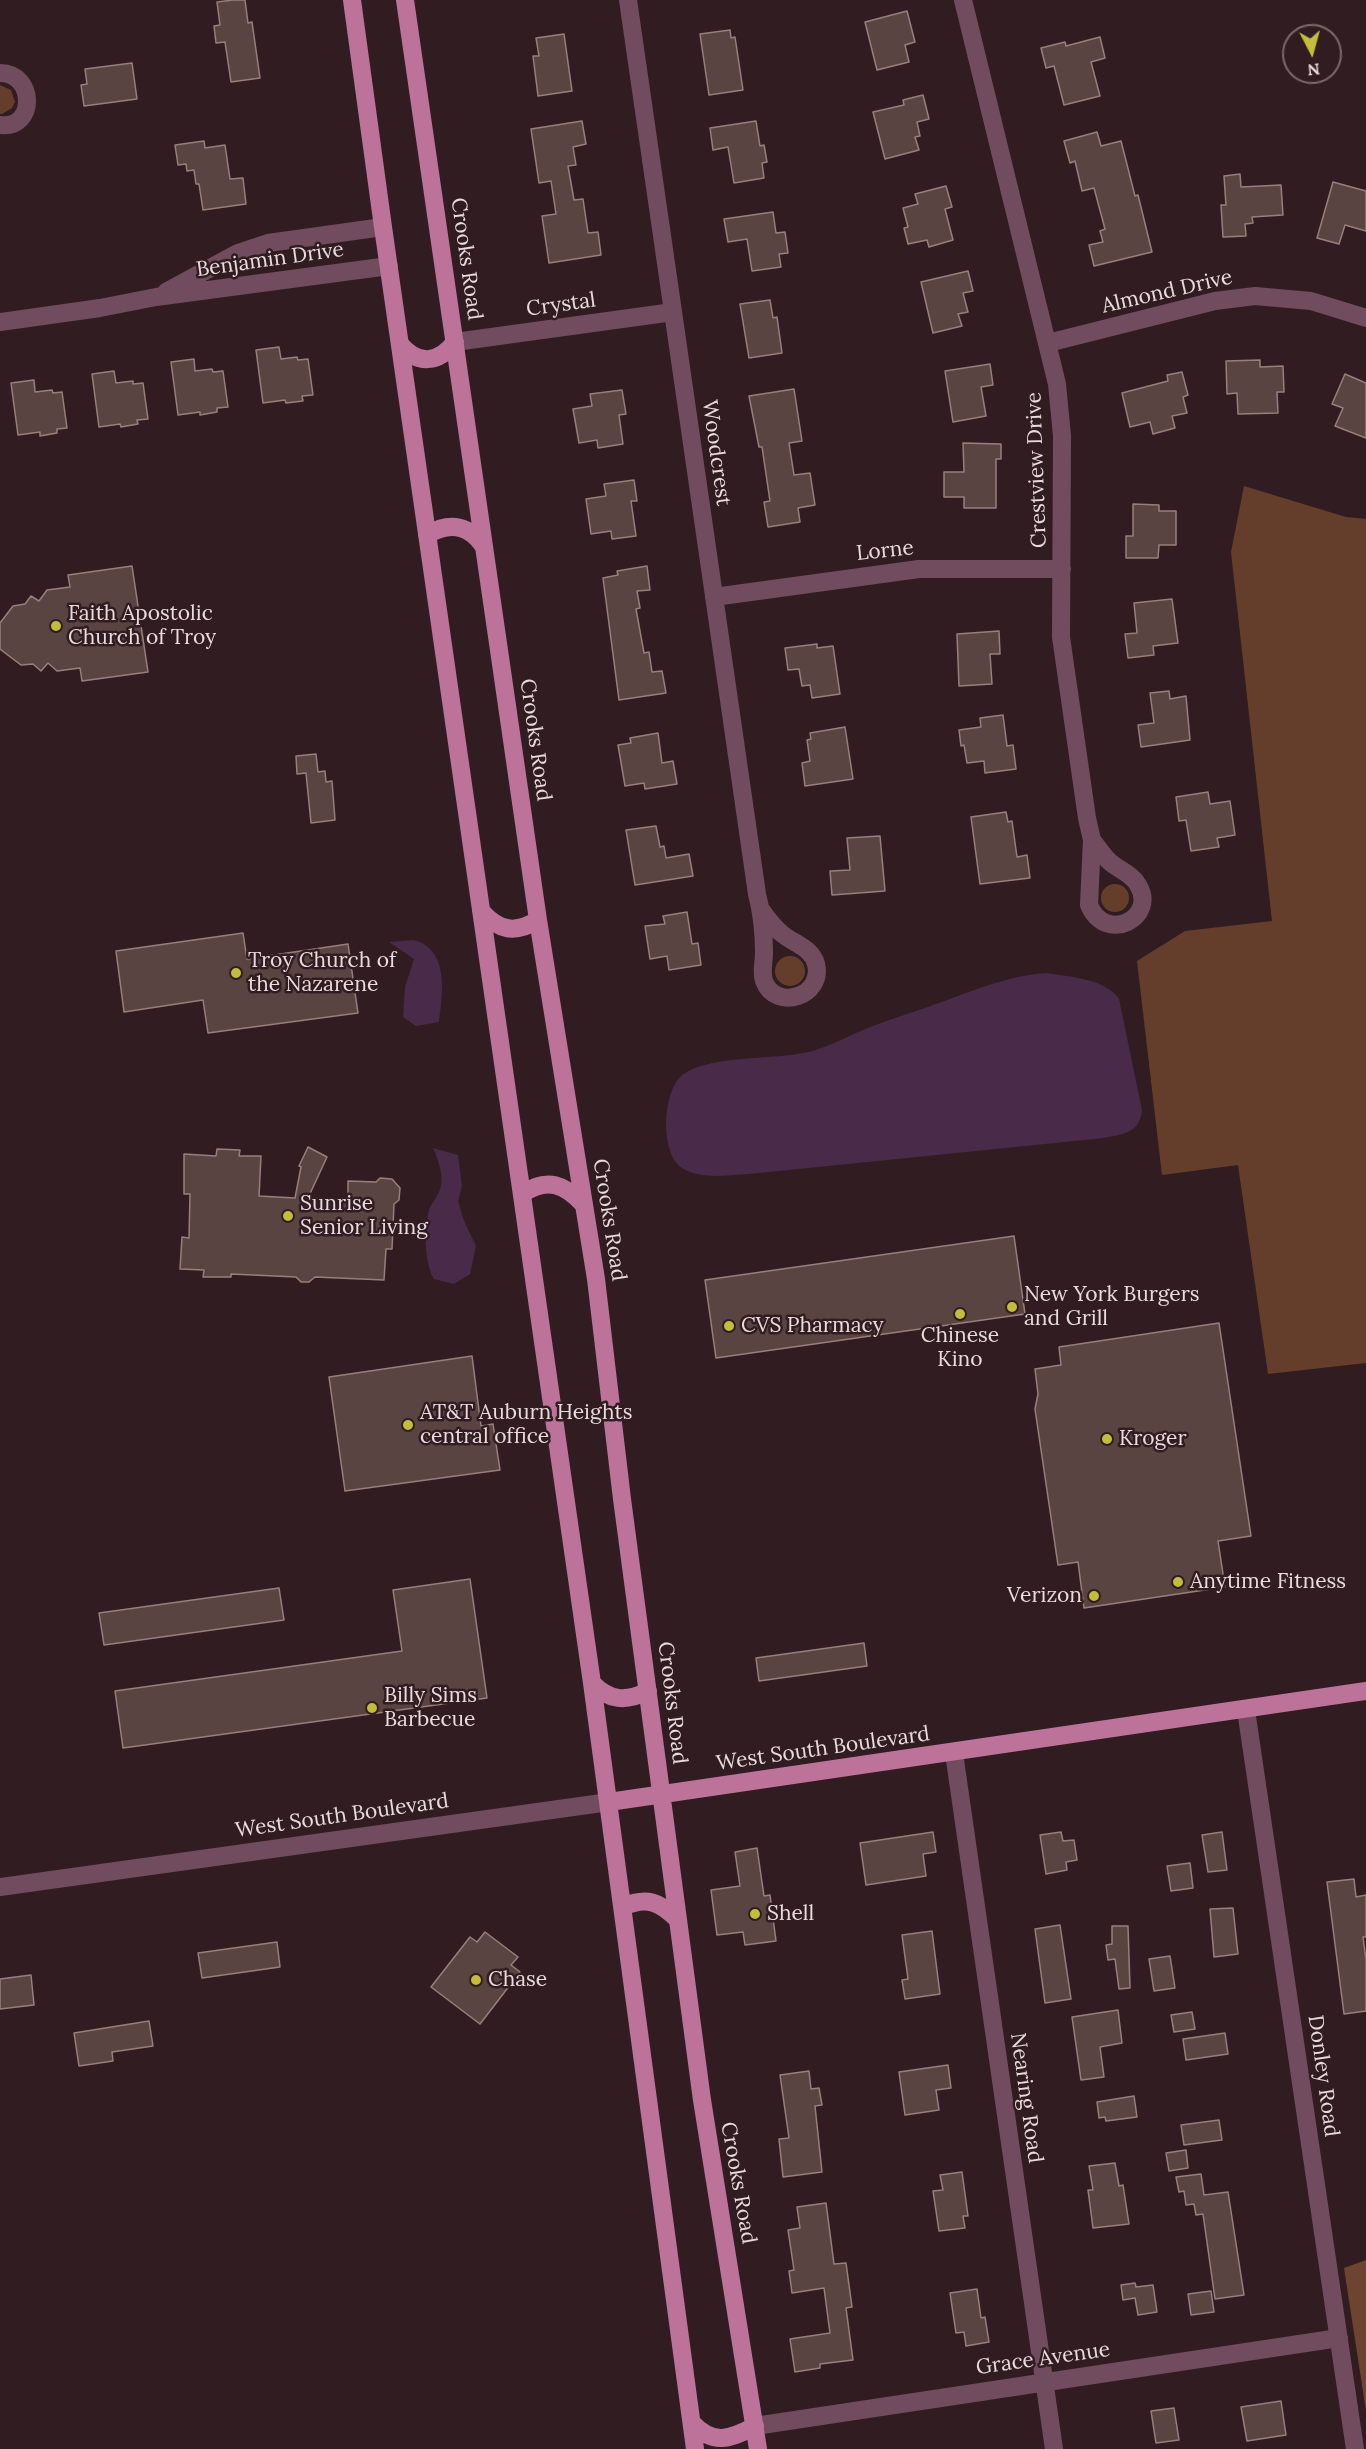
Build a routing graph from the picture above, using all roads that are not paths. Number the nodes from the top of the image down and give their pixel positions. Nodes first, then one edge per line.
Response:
1 (352, 0) edge
2 (405, 0) edge
3 (628, 0) edge
4 (963, 0) edge
5 (0, 73) edge
6 (0, 125) edge
7 (382, 227) junction
8 (389, 266) junction
9 (156, 297) junction
10 (673, 312) junction
11 (1366, 318) edge
12 (0, 322) edge
13 (455, 342) junction
14 (1048, 343) junction
15 (400, 344) junction
16 (427, 535) junction
17 (484, 547) junction
18 (1062, 569) junction
19 (714, 597) junction
20 (1092, 840) dead end
21 (481, 911) junction
22 (762, 911) junction
23 (538, 920) junction
24 (522, 1194) junction
25 (584, 1205) junction
26 (592, 1683) junction
27 (648, 1691) junction
28 (1366, 1691) edge
29 (1246, 1710) junction
30 (954, 1753) junction
31 (661, 1795) junction
32 (609, 1802) junction
33 (0, 1887) edge
34 (624, 1907) junction
35 (677, 1919) junction
36 (1339, 2338) junction
37 (1045, 2382) junction
38 (692, 2422) junction
39 (755, 2426) junction
40 (695, 2449) edge
41 (758, 2449) edge
42 (1054, 2449) edge
43 (1355, 2449) edge

1 - 7 main road
2 - 13 main road, Crooks Road
3 - 10 street, Woodcrest
4 - 14 street, Crestview Drive
5 - 6 street
7 - 8 main road
7 - 9 street, Benjamin Drive
8 - 9 street, Benjamin Drive
8 - 15 main road
9 - 12 street, Benjamin Drive
10 - 13 street, Crystal
10 - 19 street, Woodcrest
11 - 14 street, Almond Drive
13 - 15 main road
13 - 17 main road, Crooks Road
14 - 18 street, Crestview Drive
15 - 16 main road
16 - 17 main road
16 - 21 main road
17 - 23 main road, Crooks Road
18 - 19 street, Lorne
18 - 20 street, Crestview Drive
19 - 22 street, Woodcrest
21 - 23 main road
21 - 24 main road
22 - 22 street, Woodcrest
23 - 25 main road, Crooks Road
24 - 25 main road
24 - 26 main road
25 - 27 main road, Crooks Road
26 - 27 main road
26 - 32 main road
27 - 31 main road, Crooks Road
28 - 29 main road, West South Boulevard
29 - 30 main road, West South Boulevard
29 - 36 street, Donley Road
30 - 31 main road, West South Boulevard
30 - 37 street, Nearing Road
31 - 32 main road, West South Boulevard
31 - 35 main road, Crooks Road
32 - 33 street, West South Boulevard
32 - 34 main road
34 - 35 main road
34 - 38 main road
35 - 39 main road, Crooks Road
36 - 37 street, Grace Avenue
36 - 43 street, Donley Road
37 - 39 street, Grace Avenue
37 - 42 street, Nearing Road
38 - 39 main road
38 - 40 main road
39 - 41 main road, Crooks Road

